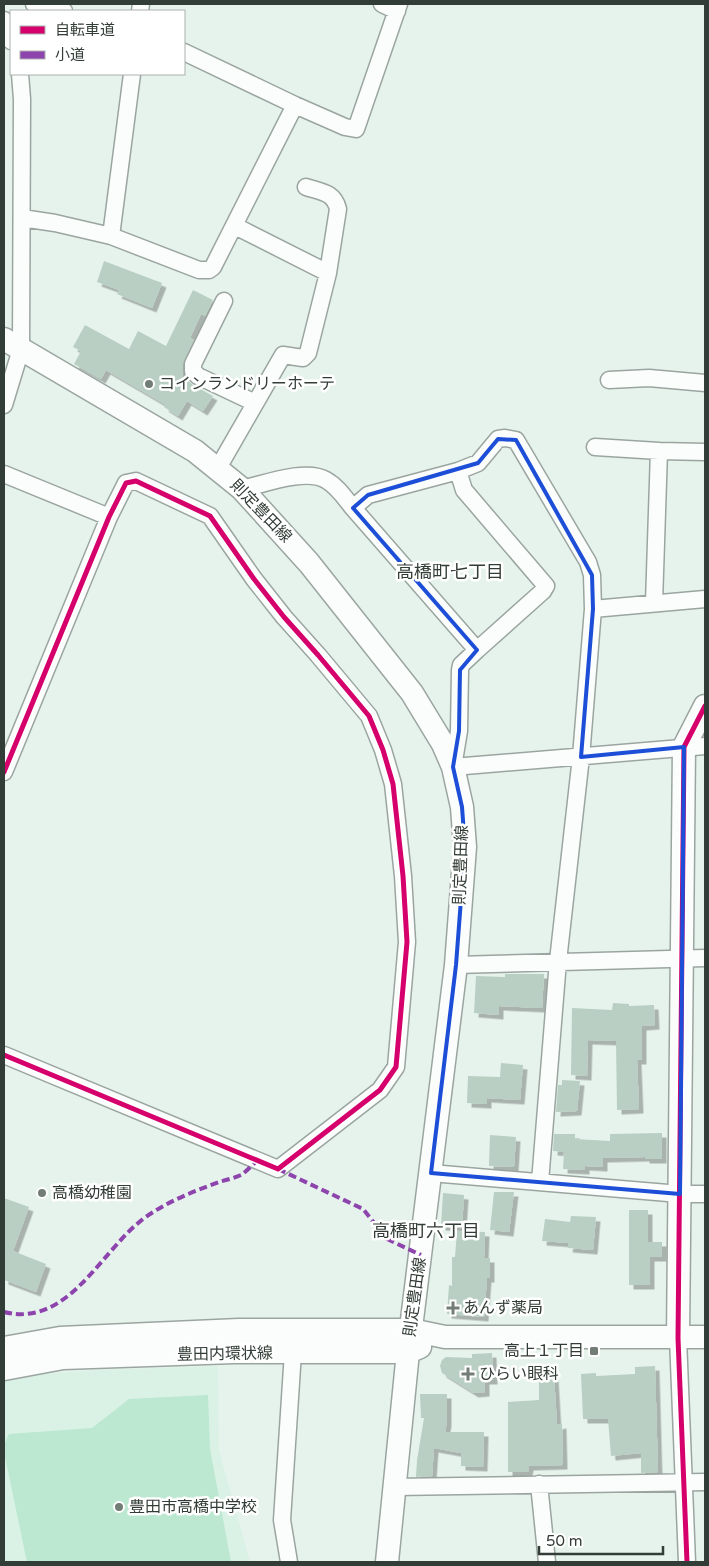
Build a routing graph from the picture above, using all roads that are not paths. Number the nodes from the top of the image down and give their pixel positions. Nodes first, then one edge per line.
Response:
1 (34, 4) edge
2 (393, 6) edge
3 (60, 10) edge
4 (4, 20) edge
5 (10, 38) edge
6 (185, 52) edge
7 (20, 75) edge
8 (132, 75) edge
9 (295, 105) junction
10 (306, 187) dead end
11 (22, 218) junction
12 (235, 226) junction
13 (112, 236) junction
14 (328, 273) junction
15 (224, 301) dead end
16 (12, 344) edge
17 (609, 380) dead end
18 (705, 383) edge
19 (255, 403) junction
20 (4, 405) edge
21 (595, 447) dead end
22 (659, 451) junction
23 (705, 452) edge
24 (218, 468) junction
25 (458, 471) junction
26 (4, 474) edge
27 (242, 489) junction
28 (353, 508) junction
29 (110, 517) junction
30 (705, 599) edge
31 (654, 603) junction
32 (593, 608) junction
33 (477, 650) junction
34 (705, 706) edge
35 (695, 746) edge
36 (581, 757) junction
37 (453, 767) junction
38 (4, 772) edge
39 (705, 958) edge
40 (683, 959) junction
41 (558, 961) junction
42 (456, 965) junction
43 (4, 1055) edge
44 (431, 1173) junction
45 (540, 1182) junction
46 (680, 1194) junction
47 (705, 1194) edge
48 (705, 1337) edge
49 (678, 1338) junction
50 (409, 1341) junction
51 (4, 1348) edge
52 (293, 1352) junction
53 (4, 1369) edge
54 (684, 1482) junction
55 (705, 1482) edge
56 (539, 1484) junction
57 (396, 1487) junction
58 (289, 1562) edge
59 (387, 1562) edge
60 (547, 1562) edge
61 (688, 1562) edge

1 - 3 street
2 - 9 street
4 - 5 street
6 - 9 street
7 - 11 street
8 - 13 street
9 - 12 street
10 - 14 street
11 - 13 street
11 - 16 street
12 - 13 street
12 - 14 street
14 - 19 street
15 - 19 street
16 - 20 street
16 - 24 street, 則定豊田線
17 - 18 street
19 - 24 street
21 - 22 street
22 - 23 street
22 - 31 street
24 - 27 street, 則定豊田線
25 - 28 street
25 - 32 street
25 - 33 street
26 - 29 street
27 - 28 street
27 - 37 street, 則定豊田線
28 - 33 street
29 - 38 street
29 - 43 street
30 - 31 street
31 - 32 street
32 - 36 street
33 - 37 street
34 - 35 street
35 - 36 street
35 - 40 street
36 - 37 street
36 - 41 street
37 - 42 street, 則定豊田線
39 - 40 street
40 - 41 street
40 - 46 street
41 - 42 street
41 - 45 street
42 - 44 street, 則定豊田線
44 - 45 street
44 - 50 street, 則定豊田線
45 - 46 street
46 - 47 street
46 - 49 street
48 - 49 street, 豊田内環状線
49 - 50 street, 豊田内環状線
49 - 54 street
50 - 51 street, 豊田内環状線
50 - 52 street, 豊田内環状線
50 - 57 street, 則定豊田線
52 - 53 street, 豊田内環状線
52 - 58 street
54 - 55 street
54 - 56 street
54 - 61 street
56 - 57 street
56 - 60 street
57 - 59 street, 則定豊田線

